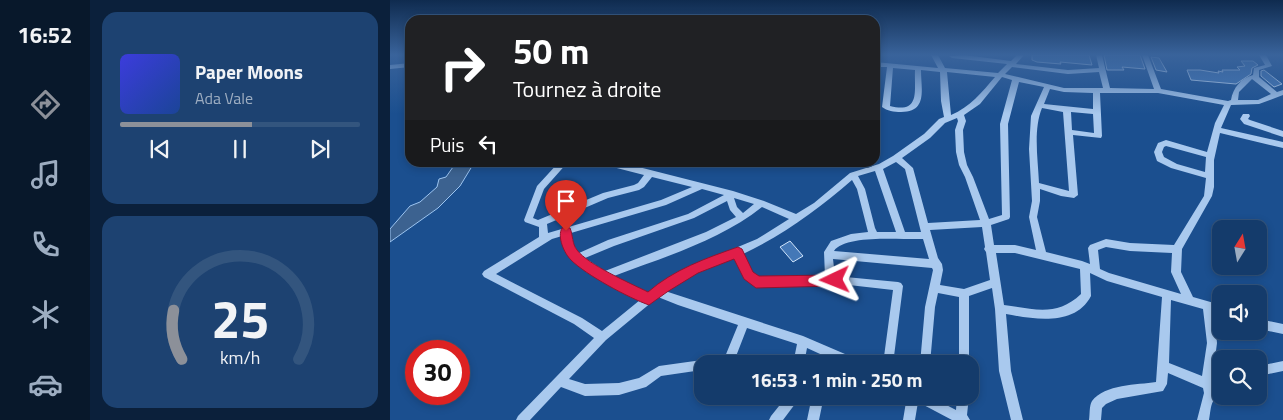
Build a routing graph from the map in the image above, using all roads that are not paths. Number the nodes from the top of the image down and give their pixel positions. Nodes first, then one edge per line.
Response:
1 (889, 75) edge
2 (918, 75) edge
3 (943, 75) edge
4 (995, 75) edge
5 (1000, 75) junction
6 (1103, 75) edge
7 (1152, 75) edge
8 (1254, 77) joint
9 (1016, 79) junction
10 (1047, 88) junction
11 (1096, 90) junction
12 (1106, 90) junction
13 (1158, 91) junction
14 (1280, 94) edge
15 (1228, 103) junction
16 (1039, 105) junction
17 (1068, 110) junction
18 (1097, 112) junction
19 (960, 114) junction
20 (1246, 116) dead end
21 (948, 118) junction
22 (1218, 130) junction
23 (1068, 132) junction
24 (1283, 134) edge
25 (1283, 145) edge
26 (1211, 156) junction
27 (896, 158) junction
28 (880, 166) edge
29 (561, 167) edge
30 (625, 167) edge
31 (878, 167) joint
32 (650, 173) junction
33 (854, 175) junction
34 (1210, 176) junction
35 (1034, 184) junction
36 (700, 187) junction
37 (730, 196) junction
38 (761, 203) junction
39 (742, 218) junction
40 (794, 218) junction
41 (539, 223) junction
42 (986, 224) junction
43 (566, 231) junction
44 (927, 231) junction
45 (874, 235) junction
46 (902, 236) junction
47 (544, 240) junction
48 (990, 249) junction
49 (1177, 249) junction
50 (738, 252) junction
51 (830, 255) junction
52 (1042, 255) junction
53 (576, 258) junction
54 (937, 264) junction
55 (1090, 268) junction
56 (604, 276) junction
57 (831, 280) junction
58 (995, 283) junction
59 (933, 288) junction
60 (964, 292) junction
61 (653, 296) junction
62 (1167, 296) junction
63 (1190, 302) junction
64 (1208, 306) junction
65 (1212, 307) edge
66 (1000, 309) junction
67 (744, 322) junction
68 (1267, 326) edge
69 (1283, 329) edge
70 (602, 337) junction
71 (803, 341) junction
72 (731, 355) edge
73 (800, 355) edge
74 (834, 355) edge
75 (889, 355) edge
76 (926, 355) edge
77 (964, 355) edge
78 (694, 366) edge
79 (1163, 366) junction
80 (1283, 366) edge
81 (1267, 369) edge
82 (560, 381) junction
83 (1212, 387) edge
84 (1212, 389) edge
85 (1212, 392) edge
86 (788, 405) edge
87 (816, 405) edge
88 (915, 405) edge
89 (934, 405) edge
90 (963, 405) edge
91 (962, 419) edge
92 (522, 420) edge
93 (775, 420) edge
94 (813, 420) edge
95 (909, 420) edge
96 (1017, 420) edge
97 (1096, 420) edge
98 (1203, 420) edge

1 - 2 street
3 - 21 street
4 - 5 street
5 - 9 street
5 - 19 street
6 - 12 street
7 - 13 street
8 - 14 street
8 - 15 street
9 - 10 street
9 - 42 street
10 - 11 street
10 - 16 street
11 - 12 street
11 - 18 street
12 - 13 street
13 - 15 street
14 - 15 street
15 - 22 street
16 - 17 street
16 - 35 street
17 - 18 street
17 - 23 street
18 - 23 street
19 - 21 street
19 - 42 street
20 - 24 street
21 - 27 street
22 - 25 street
22 - 26 street
23 - 35 street
26 - 34 street
26 - 34 street
27 - 28 street
27 - 44 street
29 - 41 street
30 - 32 street
31 - 33 street
31 - 46 street
32 - 36 street
32 - 41 street
33 - 40 street
33 - 45 street
34 - 49 street
35 - 52 street
36 - 37 street
36 - 43 street
37 - 38 street
37 - 39 street
37 - 53 street
38 - 39 street
38 - 40 street
39 - 56 street
40 - 50 street
41 - 47 street
42 - 44 street
42 - 48 street
43 - 47 street
43 - 53 street
44 - 46 street
44 - 54 street
45 - 46 street
45 - 51 street
47 - 70 street
48 - 52 street
48 - 58 street
49 - 55 street
49 - 63 street
50 - 57 street
50 - 61 street
51 - 54 street
51 - 57 street
52 - 55 street
53 - 56 street
54 - 59 street
55 - 62 street
55 - 66 street
56 - 61 street
57 - 75 street
58 - 60 street
58 - 66 street
59 - 60 street
59 - 76 street
60 - 77 street
61 - 67 street
61 - 70 street
62 - 63 street
62 - 79 street
63 - 64 street
64 - 65 street
64 - 83 street
66 - 96 street
67 - 71 street
67 - 72 street
68 - 69 street
70 - 82 street
71 - 73 street
71 - 74 street
78 - 82 street
79 - 84 street
79 - 97 street
80 - 81 street
82 - 92 street
85 - 98 street
86 - 93 street
87 - 94 street
88 - 95 street
89 - 91 street
90 - 91 street

